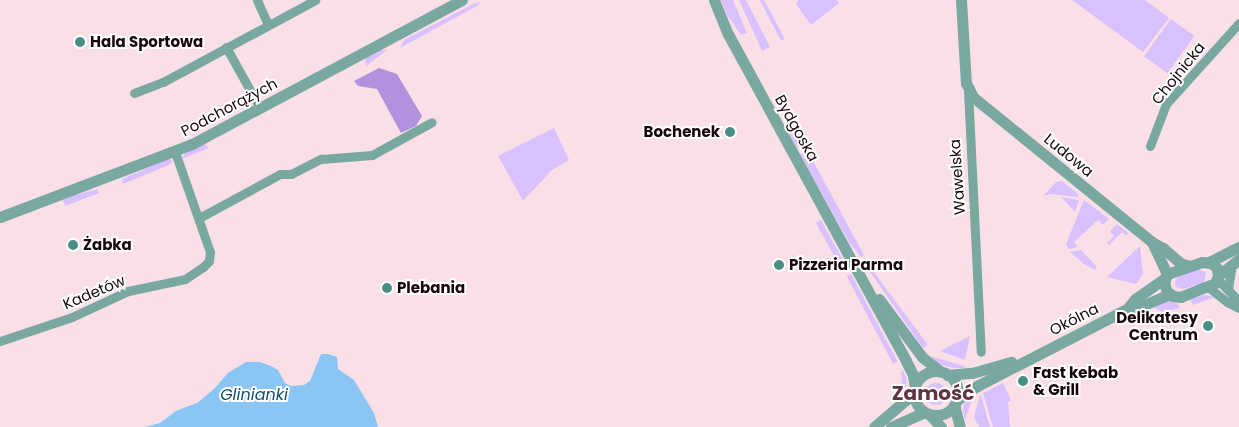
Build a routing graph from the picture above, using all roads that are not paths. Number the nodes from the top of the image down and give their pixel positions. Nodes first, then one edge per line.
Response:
1 (257, 0) edge
2 (316, 0) edge
3 (961, 0) edge
4 (460, 1) edge
5 (714, 2) edge
6 (1239, 23) edge
7 (268, 25) junction
8 (226, 48) junction
9 (968, 90) junction
10 (134, 93) dead end
11 (260, 108) junction
12 (432, 122) dead end
13 (1150, 146) dead end
14 (175, 152) junction
15 (0, 216) edge
16 (199, 218) junction
17 (1152, 242) junction
18 (1239, 247) edge
19 (1208, 262) junction
20 (1236, 262) edge
21 (1162, 264) junction
22 (854, 265) junction
23 (1189, 266) junction
24 (1218, 277) junction
25 (1162, 280) junction
26 (1208, 287) junction
27 (1228, 289) junction
28 (1170, 294) junction
29 (1239, 308) edge
30 (1127, 309) junction
31 (0, 341) edge
32 (981, 352) dead end
33 (1034, 355) junction
34 (944, 374) junction
35 (914, 390) junction
36 (955, 403) junction
37 (927, 413) junction
38 (874, 427) edge
39 (891, 427) edge
40 (941, 427) edge
41 (960, 427) edge

1 - 7 street
2 - 7 street
3 - 9 street, Wawelska
4 - 11 street, Podchorążych
5 - 22 street, Bydgoska
6 - 13 street, Chojnicka
7 - 8 street
8 - 10 street
8 - 11 street
9 - 17 street, Ludowa
9 - 32 street, Wawelska
11 - 14 street, Podchorążych
12 - 16 street
14 - 15 street, Podchorążych
14 - 16 street, Kadetów
16 - 31 street, Kadetów
17 - 21 street, Ludowa
17 - 23 street, Ludowa
18 - 19 street
19 - 23 street, Okólna
19 - 24 street
20 - 24 street
20 - 27 street
21 - 25 street
21 - 25 street, Ludowa
22 - 34 street, Bydgoska
22 - 35 street, Bydgoska
23 - 25 street, Okólna
24 - 26 street
24 - 27 street
25 - 28 street, Ludowa
25 - 30 street, Okólna
26 - 28 street, Okólna
26 - 29 street
27 - 29 street
28 - 30 street, Okólna
30 - 33 street, Okólna
33 - 34 street, Okólna
33 - 36 street, Okólna
34 - 35 street
34 - 36 street
35 - 37 street
35 - 38 street
36 - 37 street
36 - 41 street
37 - 39 street
37 - 40 street

